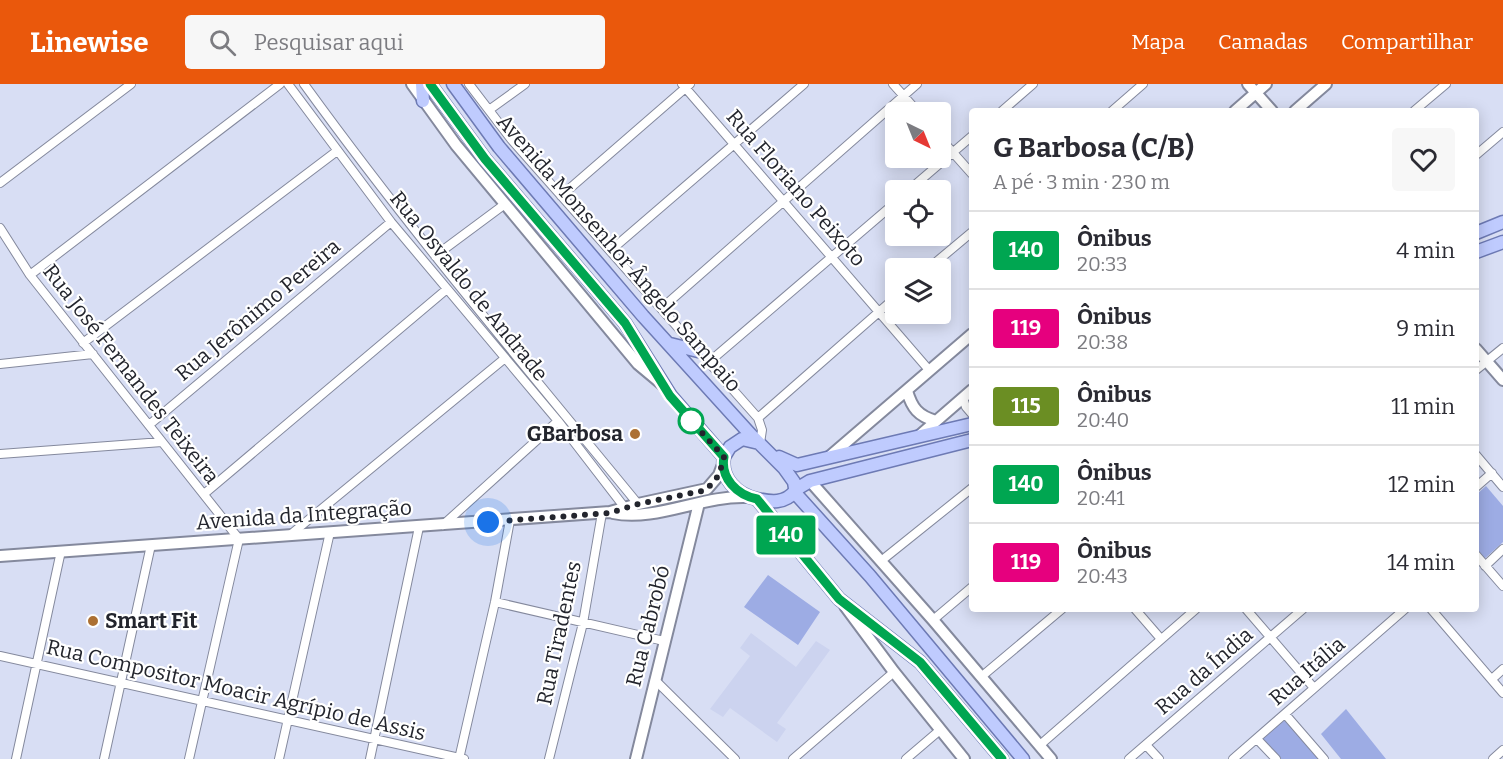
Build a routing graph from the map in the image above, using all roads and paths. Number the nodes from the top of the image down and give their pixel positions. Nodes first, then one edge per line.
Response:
1 (131, 84) edge
2 (280, 84) edge
3 (288, 84) edge
4 (304, 84) edge
5 (412, 84) edge
6 (422, 84) edge
7 (430, 84) edge
8 (453, 84) edge
9 (469, 84) edge
10 (525, 84) edge
11 (804, 84) edge
12 (892, 84) edge
13 (917, 84) edge
14 (1033, 84) edge
15 (1143, 84) edge
16 (1248, 84) edge
17 (1266, 84) edge
18 (1326, 84) edge
19 (1446, 84) edge
20 (686, 85) edge
21 (1256, 93) junction
22 (903, 96) junction
23 (423, 101) junction
24 (909, 102) edge
25 (1005, 108) edge
26 (1115, 108) edge
27 (1238, 108) edge
28 (1269, 108) edge
29 (1298, 108) edge
30 (1418, 108) edge
31 (489, 110) junction
32 (1503, 132) edge
33 (969, 139) edge
34 (734, 143) junction
35 (337, 151) junction
36 (953, 152) junction
37 (1479, 152) edge
38 (969, 171) edge
39 (921, 180) edge
40 (0, 183) edge
41 (561, 196) junction
42 (783, 200) junction
43 (505, 204) junction
44 (885, 211) edge
45 (391, 222) junction
46 (1503, 222) edge
47 (0, 228) edge
48 (1479, 231) edge
49 (969, 235) edge
50 (1503, 242) edge
51 (1489, 247) junction
52 (610, 251) junction
53 (1479, 251) edge
54 (435, 256) junction
55 (832, 256) junction
56 (941, 258) edge
57 (30, 275) junction
58 (447, 289) junction
59 (885, 306) edge
60 (662, 308) junction
61 (879, 311) junction
62 (969, 337) edge
63 (83, 343) junction
64 (668, 344) junction
65 (1503, 348) edge
66 (698, 351) junction
67 (1479, 353) edge
68 (93, 354) junction
69 (504, 359) junction
70 (709, 362) junction
71 (1487, 362) junction
72 (0, 364) edge
73 (1479, 368) edge
74 (929, 370) junction
75 (1503, 380) edge
76 (662, 384) junction
77 (907, 391) junction
78 (969, 393) edge
79 (963, 398) junction
80 (969, 410) edge
81 (758, 418) junction
82 (936, 421) junction
83 (558, 422) junction
84 (149, 425) junction
85 (969, 425) edge
86 (919, 436) junction
87 (969, 441) edge
88 (162, 442) junction
89 (760, 443) junction
90 (771, 452) junction
91 (0, 454) edge
92 (828, 458) junction
93 (1479, 458) edge
94 (723, 462) junction
95 (1492, 473) junction
96 (810, 481) junction
97 (1479, 484) edge
98 (1503, 486) edge
99 (969, 490) edge
100 (795, 491) junction
101 (204, 494) junction
102 (752, 498) junction
103 (699, 503) junction
104 (638, 504) junction
105 (625, 508) junction
106 (606, 513) junction
107 (510, 520) junction
108 (442, 525) junction
109 (419, 527) junction
110 (330, 532) junction
111 (289, 536) junction
112 (239, 539) junction
113 (151, 545) junction
114 (1503, 549) edge
115 (61, 551) junction
116 (0, 556) edge
117 (1479, 559) edge
118 (881, 561) junction
119 (1485, 566) junction
120 (1503, 586) edge
121 (969, 590) edge
122 (839, 599) junction
123 (495, 602) junction
124 (1058, 612) edge
125 (1137, 612) edge
126 (1192, 612) edge
127 (1249, 612) edge
128 (1300, 612) edge
129 (1403, 612) edge
130 (1434, 612) edge
131 (933, 620) junction
132 (583, 623) junction
133 (1271, 637) junction
134 (1161, 639) junction
135 (664, 641) junction
136 (0, 656) edge
137 (37, 664) junction
138 (1503, 669) edge
139 (894, 672) junction
140 (981, 678) junction
141 (1492, 679) junction
142 (656, 680) junction
143 (120, 682) junction
144 (1314, 688) junction
145 (1503, 693) edge
146 (202, 700) junction
147 (1285, 714) junction
148 (289, 719) junction
149 (940, 730) junction
150 (1257, 738) junction
151 (374, 739) junction
152 (1040, 745) junction
153 (1146, 745) junction
154 (1502, 753) edge
155 (16, 759) edge
156 (104, 759) edge
157 (189, 759) edge
158 (279, 759) edge
159 (370, 759) edge
160 (461, 759) edge
161 (549, 759) edge
162 (636, 759) edge
163 (735, 759) edge
164 (793, 759) edge
165 (906, 759) edge
166 (964, 759) edge
167 (1002, 759) edge
168 (1023, 759) edge
169 (1051, 759) edge
170 (1129, 759) edge
171 (1159, 759) edge
172 (1233, 759) edge
173 (1276, 759) edge
174 (1324, 759) edge
175 (1493, 759) edge

1 - 40 street
2 - 57 street
3 - 35 street, Rua Osvaldo de Andrade
4 - 54 street, Rua Osvaldo de Andrade
5 - 23 street
6 - 23 main road
7 - 76 main road, Avenida Monsenhor Ângelo Sampaio
8 - 64 main road, Avenida Monsenhor Ângelo Sampaio
9 - 31 street, Avenida Monsenhor Ângelo Sampaio
10 - 31 street
11 - 34 street
12 - 22 street
13 - 22 street
14 - 25 street
15 - 26 street
16 - 21 street
17 - 21 street
18 - 29 street
19 - 30 street
20 - 34 street, Rua Floriano Peixoto
20 - 41 street
21 - 27 street
21 - 28 street
22 - 24 street
22 - 42 street
23 - 43 street
31 - 41 street, Avenida Monsenhor Ângelo Sampaio
32 - 37 street
33 - 36 street
34 - 42 street, Rua Floriano Peixoto
34 - 52 street
35 - 45 street, Rua Osvaldo de Andrade
35 - 63 street
36 - 38 street
36 - 39 street
41 - 52 street, Avenida Monsenhor Ângelo Sampaio
42 - 55 street, Rua Floriano Peixoto
42 - 60 street
43 - 54 street
43 - 76 street
44 - 55 street
45 - 58 street, Rua Osvaldo de Andrade
45 - 84 street, Rua Jerônimo Pereira
46 - 48 main road
47 - 57 street, Rua José Fernandes Teixeira
48 - 51 main road
49 - 56 street
50 - 51 main road
51 - 53 main road
52 - 60 street, Avenida Monsenhor Ângelo Sampaio
54 - 104 street, Rua Osvaldo de Andrade
55 - 61 street, Rua Floriano Peixoto
55 - 70 street
57 - 63 street, Rua José Fernandes Teixeira
58 - 69 street, Rua Osvaldo de Andrade
58 - 101 street
59 - 61 street
60 - 66 street, Avenida Monsenhor Ângelo Sampaio
61 - 74 street, Rua Floriano Peixoto
61 - 81 street
62 - 74 street
63 - 68 street, Rua José Fernandes Teixeira
64 - 66 main road
64 - 89 main road, Avenida Monsenhor Ângelo Sampaio
65 - 71 street
66 - 70 street, Avenida Monsenhor Ângelo Sampaio
67 - 71 street
68 - 72 street
68 - 84 street, Rua José Fernandes Teixeira
69 - 83 street, Rua Osvaldo de Andrade
69 - 111 street
70 - 81 street, Avenida Monsenhor Ângelo Sampaio
71 - 73 street
71 - 75 street
74 - 77 street
76 - 94 main road, Avenida Monsenhor Ângelo Sampaio
77 - 82 street
77 - 92 street
78 - 79 street
79 - 80 street
79 - 82 street
81 - 89 street
82 - 86 street
83 - 105 street, Rua Osvaldo de Andrade
83 - 108 street
84 - 88 street, Rua José Fernandes Teixeira
85 - 86 main road
86 - 92 main road
87 - 96 main road
88 - 91 street
88 - 101 street, Rua José Fernandes Teixeira
89 - 90 main road, Avenida Monsenhor Ângelo Sampaio
89 - 94 main road
90 - 92 main road
90 - 100 main road, Avenida Monsenhor Ângelo Sampaio
93 - 95 street
94 - 102 main road, Avenida Monsenhor Ângelo Sampaio
94 - 104 street
95 - 97 street
95 - 98 street
96 - 100 main road
96 - 118 street
99 - 118 street
100 - 102 main road
100 - 168 main road, Avenida Monsenhor Ângelo Sampaio
101 - 112 street, Rua José Fernandes Teixeira
102 - 103 street
102 - 122 main road, Avenida Monsenhor Ângelo Sampaio
103 - 106 street
103 - 135 street, Rua Cabrobó
104 - 105 street
105 - 106 street
106 - 107 street, Avenida da Integração
106 - 132 street, Rua Tiradentes
107 - 108 street, Avenida da Integração
107 - 123 street
108 - 109 street, Avenida da Integração
109 - 110 street, Avenida da Integração
109 - 151 street
110 - 111 street, Avenida da Integração
110 - 148 street
111 - 112 street, Avenida da Integração
112 - 113 street, Avenida da Integração
112 - 146 street
113 - 115 street, Avenida da Integração
113 - 143 street
114 - 119 street
115 - 116 street, Avenida da Integração
115 - 137 street
117 - 119 street
118 - 131 street
119 - 120 street
121 - 131 street
122 - 139 street, Avenida Monsenhor Ângelo Sampaio
122 - 167 main road, Avenida Monsenhor Ângelo Sampaio
123 - 132 street
123 - 160 street
124 - 140 street
125 - 134 street
126 - 134 street
127 - 133 street
128 - 133 street, Rua da Índia
129 - 144 street, Rua Itália
130 - 141 street
131 - 140 street
132 - 135 street
132 - 161 street, Rua Tiradentes
133 - 144 street
133 - 153 street, Rua da Índia
134 - 152 street
135 - 142 street, Rua Cabrobó
136 - 137 street, Rua Compositor Moacir Agrípio de Assis
137 - 143 street, Rua Compositor Moacir Agrípio de Assis
137 - 155 street
138 - 141 street
139 - 149 street, Avenida Monsenhor Ângelo Sampaio
139 - 164 street
140 - 152 street
141 - 145 street
142 - 162 street, Rua Cabrobó
142 - 163 street
143 - 146 street, Rua Compositor Moacir Agrípio de Assis
143 - 156 street
144 - 147 street, Rua Itália
146 - 148 street, Rua Compositor Moacir Agrípio de Assis
146 - 157 street
147 - 150 street, Rua Itália
147 - 174 street
148 - 151 street, Rua Compositor Moacir Agrípio de Assis
148 - 158 street
149 - 165 street
149 - 166 street, Avenida Monsenhor Ângelo Sampaio
150 - 172 street, Rua Itália
150 - 173 street
151 - 159 street
151 - 160 street, Rua Compositor Moacir Agrípio de Assis
152 - 169 street
153 - 170 street, Rua da Índia
153 - 171 street
154 - 175 street

